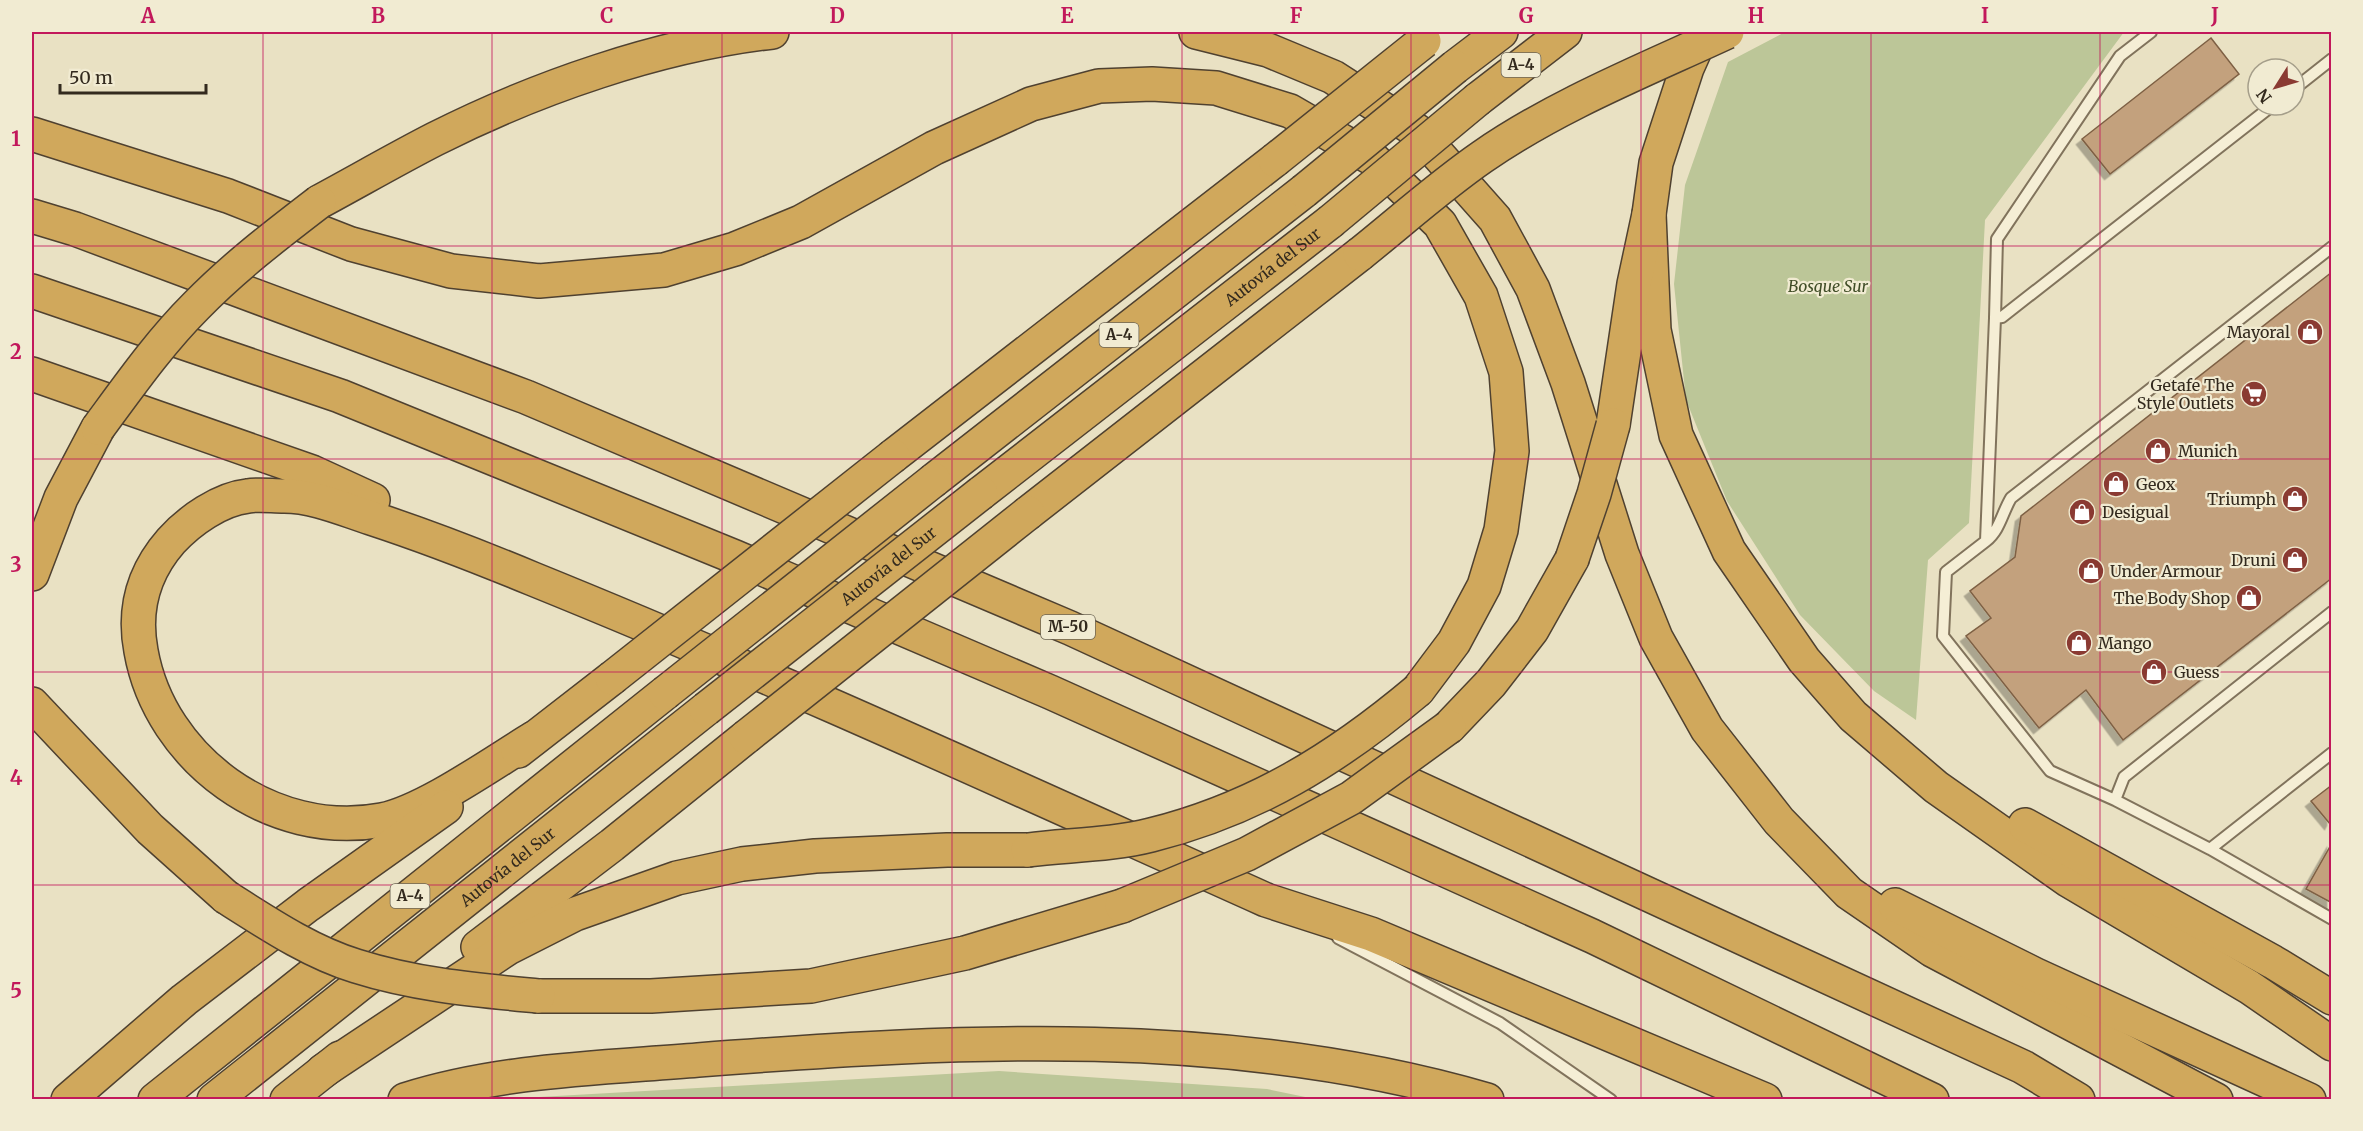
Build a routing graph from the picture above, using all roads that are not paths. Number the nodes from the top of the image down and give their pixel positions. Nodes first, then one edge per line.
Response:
1 (772, 32) edge
2 (1196, 32) edge
3 (1501, 32) edge
4 (1565, 32) edge
5 (1703, 32) edge
6 (1727, 32) edge
7 (2151, 32) edge
8 (1430, 36) edge
9 (2331, 59) edge
10 (2306, 79) edge
11 (2258, 117) edge
12 (32, 134) edge
13 (1649, 214) junction
14 (32, 216) edge
15 (2331, 247) edge
16 (32, 291) edge
17 (1995, 318) junction
18 (32, 374) edge
19 (1986, 541) junction
20 (32, 574) edge
21 (2331, 612) edge
22 (638, 621) junction
23 (1804, 660) junction
24 (32, 705) edge
25 (534, 738) junction
26 (2331, 753) edge
27 (2115, 800) junction
28 (1779, 820) junction
29 (2210, 849) junction
30 (1266, 900) junction
31 (2331, 919) edge
32 (2331, 998) edge
33 (2324, 1038) edge
34 (323, 1071) junction
35 (68, 1100) edge
36 (155, 1100) edge
37 (214, 1100) edge
38 (287, 1100) edge
39 (405, 1100) edge
40 (1487, 1100) edge
41 (1611, 1100) edge
42 (1765, 1100) edge
43 (1932, 1100) edge
44 (2078, 1100) edge
45 (2216, 1100) edge
46 (2309, 1100) edge

1 - 20 highway, bridge
2 - 28 highway
3 - 36 highway, A-4, bridge
4 - 37 highway, Autovía del Sur / A-4, bridge
5 - 13 highway
6 - 34 highway, bridge
7 - 17 lane
8 - 25 highway, bridge
9 - 10 lane
11 - 17 lane
12 - 34 highway, bridge
13 - 23 highway
13 - 24 highway, bridge
14 - 44 highway, M-50
15 - 19 lane
16 - 43 highway
17 - 19 lane
18 - 22 highway
19 - 27 lane
21 - 27 lane
22 - 25 highway
22 - 30 highway
23 - 32 highway
23 - 33 highway
25 - 35 highway
26 - 29 lane
27 - 29 lane
28 - 45 highway
28 - 46 highway
29 - 31 lane
30 - 41 lane
30 - 42 highway
34 - 38 highway
39 - 40 highway

